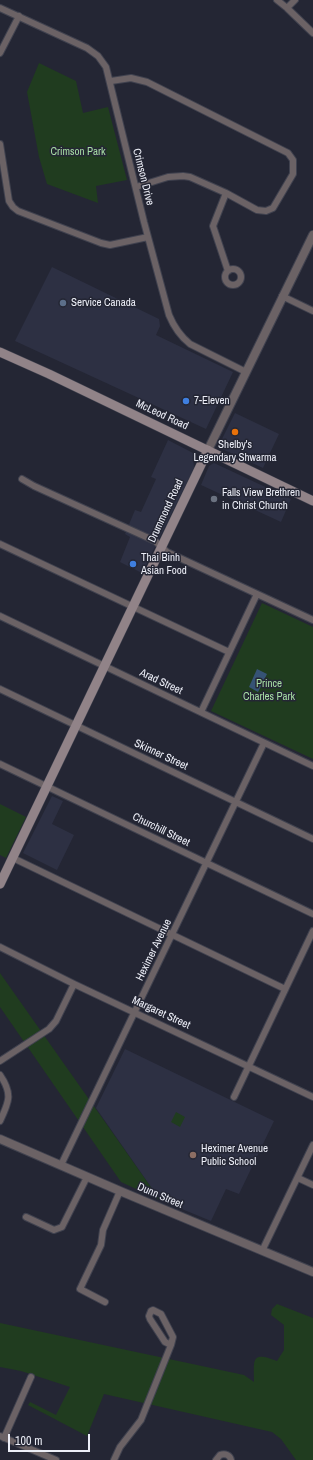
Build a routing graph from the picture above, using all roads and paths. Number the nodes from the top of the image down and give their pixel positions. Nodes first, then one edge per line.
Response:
1 (277, 0) edge
2 (295, 0) edge
3 (0, 8) edge
4 (287, 8) junction
5 (19, 16) junction
6 (313, 32) edge
7 (0, 53) edge
8 (111, 81) junction
9 (0, 144) edge
10 (136, 187) junction
11 (226, 193) junction
12 (313, 235) edge
13 (148, 237) junction
14 (228, 271) dead end
15 (282, 296) junction
16 (313, 311) edge
17 (0, 352) edge
18 (246, 372) junction
19 (208, 450) junction
20 (22, 479) dead end
21 (313, 501) edge
22 (0, 544) edge
23 (162, 547) junction
24 (257, 594) junction
25 (134, 606) junction
26 (0, 616) edge
27 (313, 620) edge
28 (229, 652) junction
29 (105, 667) junction
30 (0, 689) edge
31 (201, 712) junction
32 (76, 726) junction
33 (264, 743) junction
34 (0, 764) edge
35 (313, 766) edge
36 (46, 786) junction
37 (236, 802) junction
38 (313, 839) edge
39 (12, 858) junction
40 (206, 863) junction
41 (0, 884) edge
42 (313, 914) edge
43 (313, 931) edge
44 (172, 935) junction
45 (0, 947) edge
46 (74, 984) junction
47 (284, 989) junction
48 (135, 1012) junction
49 (0, 1061) edge
50 (249, 1066) junction
51 (0, 1075) edge
52 (234, 1097) dead end
53 (313, 1097) edge
54 (0, 1122) edge
55 (0, 1139) edge
56 (313, 1146) edge
57 (61, 1165) junction
58 (87, 1177) junction
59 (298, 1178) junction
60 (313, 1185) edge
61 (120, 1191) junction
62 (26, 1217) dead end
63 (262, 1251) junction
64 (313, 1272) edge
65 (105, 1302) dead end
66 (170, 1345) junction
67 (31, 1377) dead end
68 (2, 1437) edge
69 (56, 1460) edge
70 (114, 1460) edge
71 (216, 1460) edge
72 (231, 1460) edge

1 - 4 street
2 - 4 street
3 - 5 street, Crimson Drive
4 - 6 street
5 - 7 street
5 - 8 street, Crimson Drive
8 - 10 street, Crimson Drive
8 - 11 street
9 - 13 street
10 - 11 street
10 - 13 street, Crimson Drive
11 - 14 street
12 - 15 street, Drummond Road
13 - 18 street, Crimson Drive
15 - 16 street
15 - 18 street, Drummond Road
17 - 19 main road, McLeod Road
18 - 19 street, Drummond Road
19 - 21 main road, McLeod Road
19 - 23 main road, Drummond Road
20 - 23 street
22 - 25 street
23 - 24 street
23 - 25 main road, Drummond Road
24 - 27 street
24 - 28 street
25 - 28 street
25 - 29 main road, Drummond Road
26 - 29 street, Arad Street
28 - 31 street
29 - 31 street, Arad Street
29 - 32 main road, Drummond Road
30 - 32 street, Skinner Street
31 - 33 street, Arad Street
32 - 36 main road, Drummond Road
32 - 37 street, Skinner Street
33 - 35 street, Arad Street
33 - 37 street, Heximer Avenue
34 - 36 street, Churchill Street
36 - 39 main road, Drummond Road
36 - 40 street, Churchill Street
37 - 38 street, Skinner Street
37 - 40 street, Heximer Avenue
39 - 41 main road, Drummond Road
39 - 44 street
40 - 42 street, Churchill Street
40 - 44 street, Heximer Avenue
43 - 47 street
44 - 47 street
44 - 48 street, Heximer Avenue
45 - 46 street, Margaret Street
46 - 48 street, Margaret Street
46 - 49 street
47 - 50 street
48 - 50 street, Margaret Street
48 - 57 street, Heximer Avenue
50 - 52 street
50 - 53 street, Margaret Street
51 - 54 street
55 - 57 street, Dunn Street
56 - 59 street
57 - 58 street, Dunn Street
58 - 61 street, Dunn Street
58 - 62 street
59 - 60 street
59 - 63 street
61 - 63 street, Dunn Street
61 - 65 street
63 - 64 street, Dunn Street
66 - 66 street
66 - 70 street
67 - 68 street
68 - 69 street
71 - 72 street

